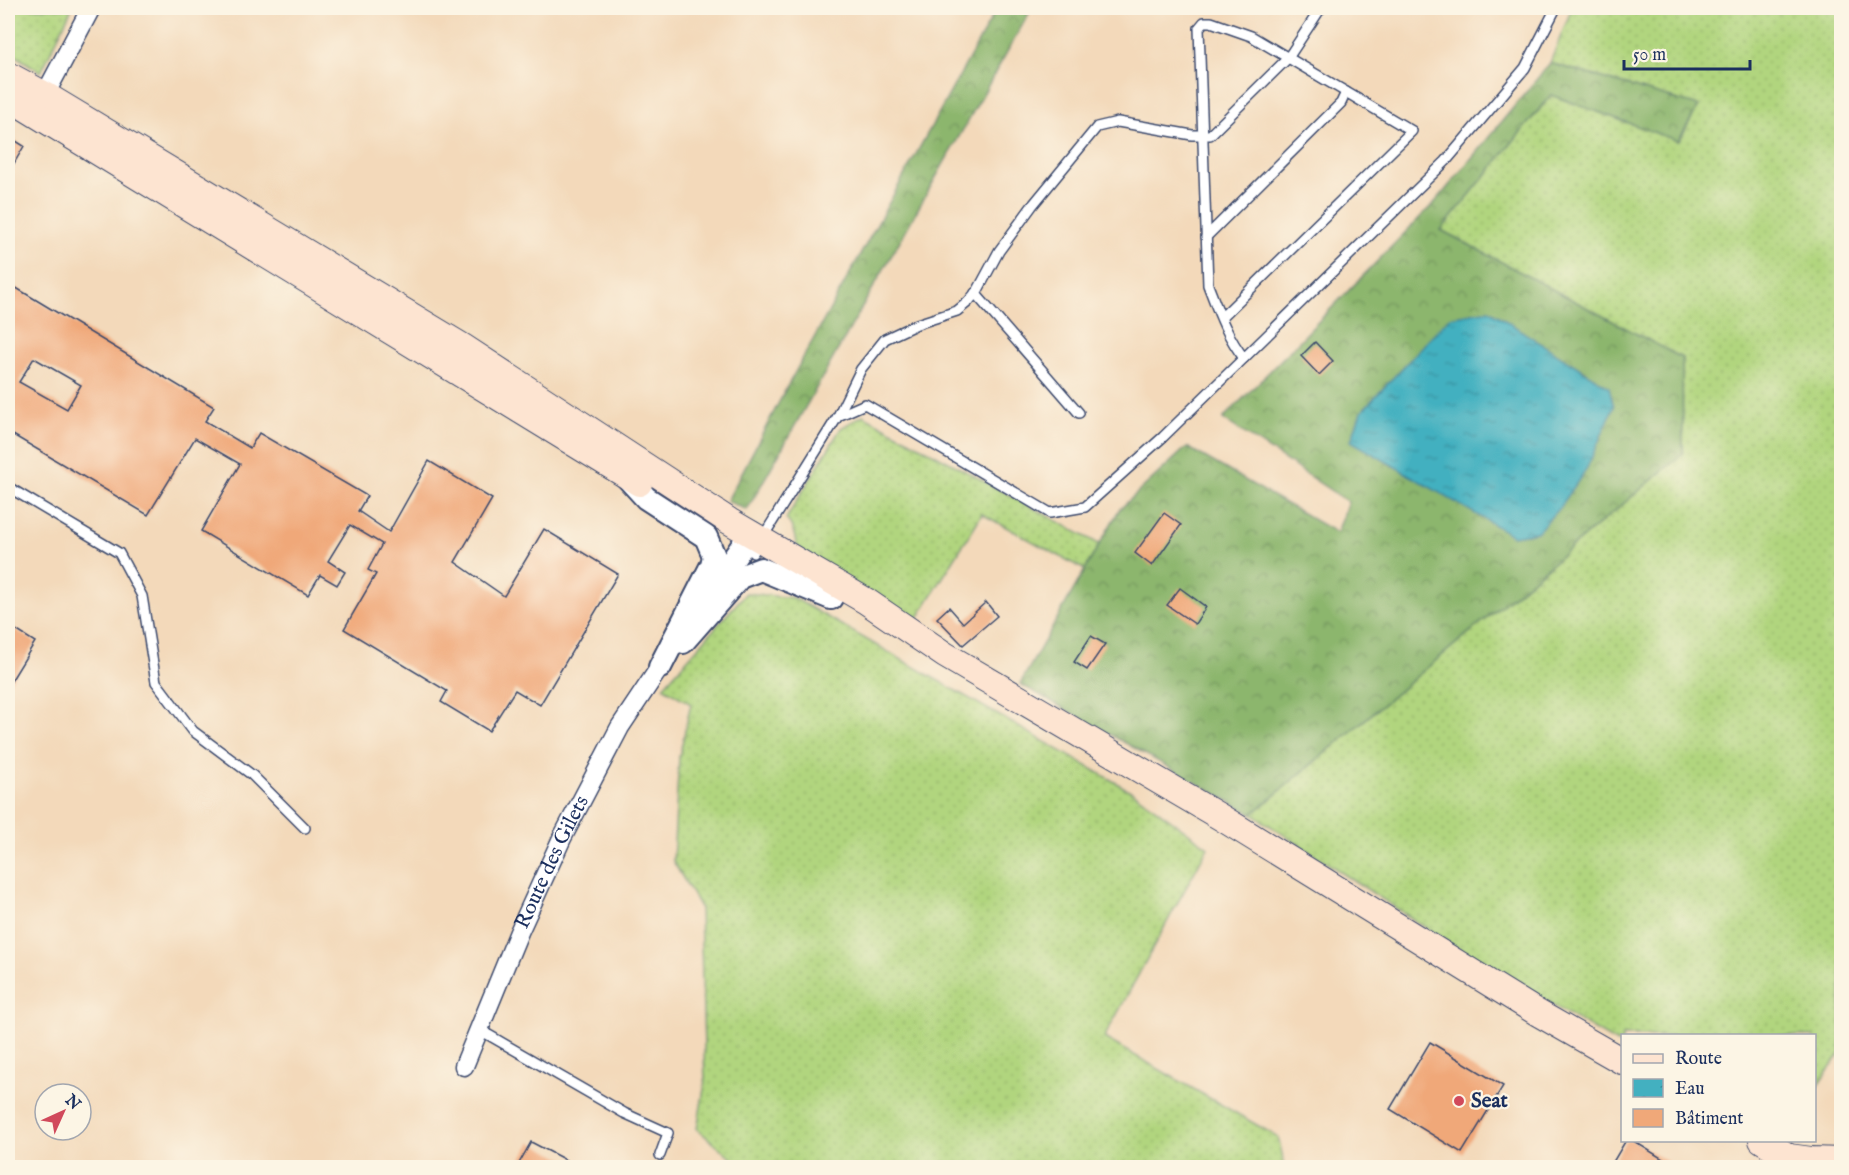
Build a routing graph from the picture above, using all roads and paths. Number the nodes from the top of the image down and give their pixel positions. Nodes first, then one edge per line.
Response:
1 (91, 8) edge
2 (1321, 8) edge
3 (1556, 8) edge
4 (1288, 58) junction
5 (8, 75) edge
6 (1346, 92) junction
7 (8, 97) edge
8 (40, 104) junction
9 (1203, 135) junction
10 (1206, 237) junction
11 (975, 293) junction
12 (1221, 318) junction
13 (1244, 358) junction
14 (1079, 413) dead end
15 (838, 416) junction
16 (621, 472) junction
17 (8, 487) edge
18 (752, 542) junction
19 (831, 598) junction
20 (945, 656) junction
21 (660, 668) junction
22 (305, 828) dead end
23 (480, 1030) junction
24 (1621, 1060) edge
25 (464, 1066) dead end
26 (1765, 1142) edge
27 (660, 1155) dead end
28 (1842, 1161) edge
29 (1793, 1162) edge

1 - 8 street
2 - 4 lane
3 - 13 lane
4 - 6 lane
4 - 9 lane
4 - 9 lane
5 - 8 main road
6 - 10 lane
6 - 12 lane
7 - 8 main road
8 - 16 main road
8 - 18 main road
9 - 10 lane
9 - 11 lane
10 - 12 lane
11 - 14 lane
11 - 15 lane
12 - 13 lane
13 - 15 lane
15 - 18 lane
16 - 18 main road
16 - 21 street, Route des Gilets
17 - 22 lane
18 - 19 main road
18 - 20 main road
18 - 21 street, Route des Gilets
19 - 20 main road
19 - 21 street, Route des Gilets
20 - 24 main road
21 - 23 street, Route des Gilets
23 - 25 street, Route des Gilets
23 - 27 lane
26 - 29 main road
28 - 29 main road

